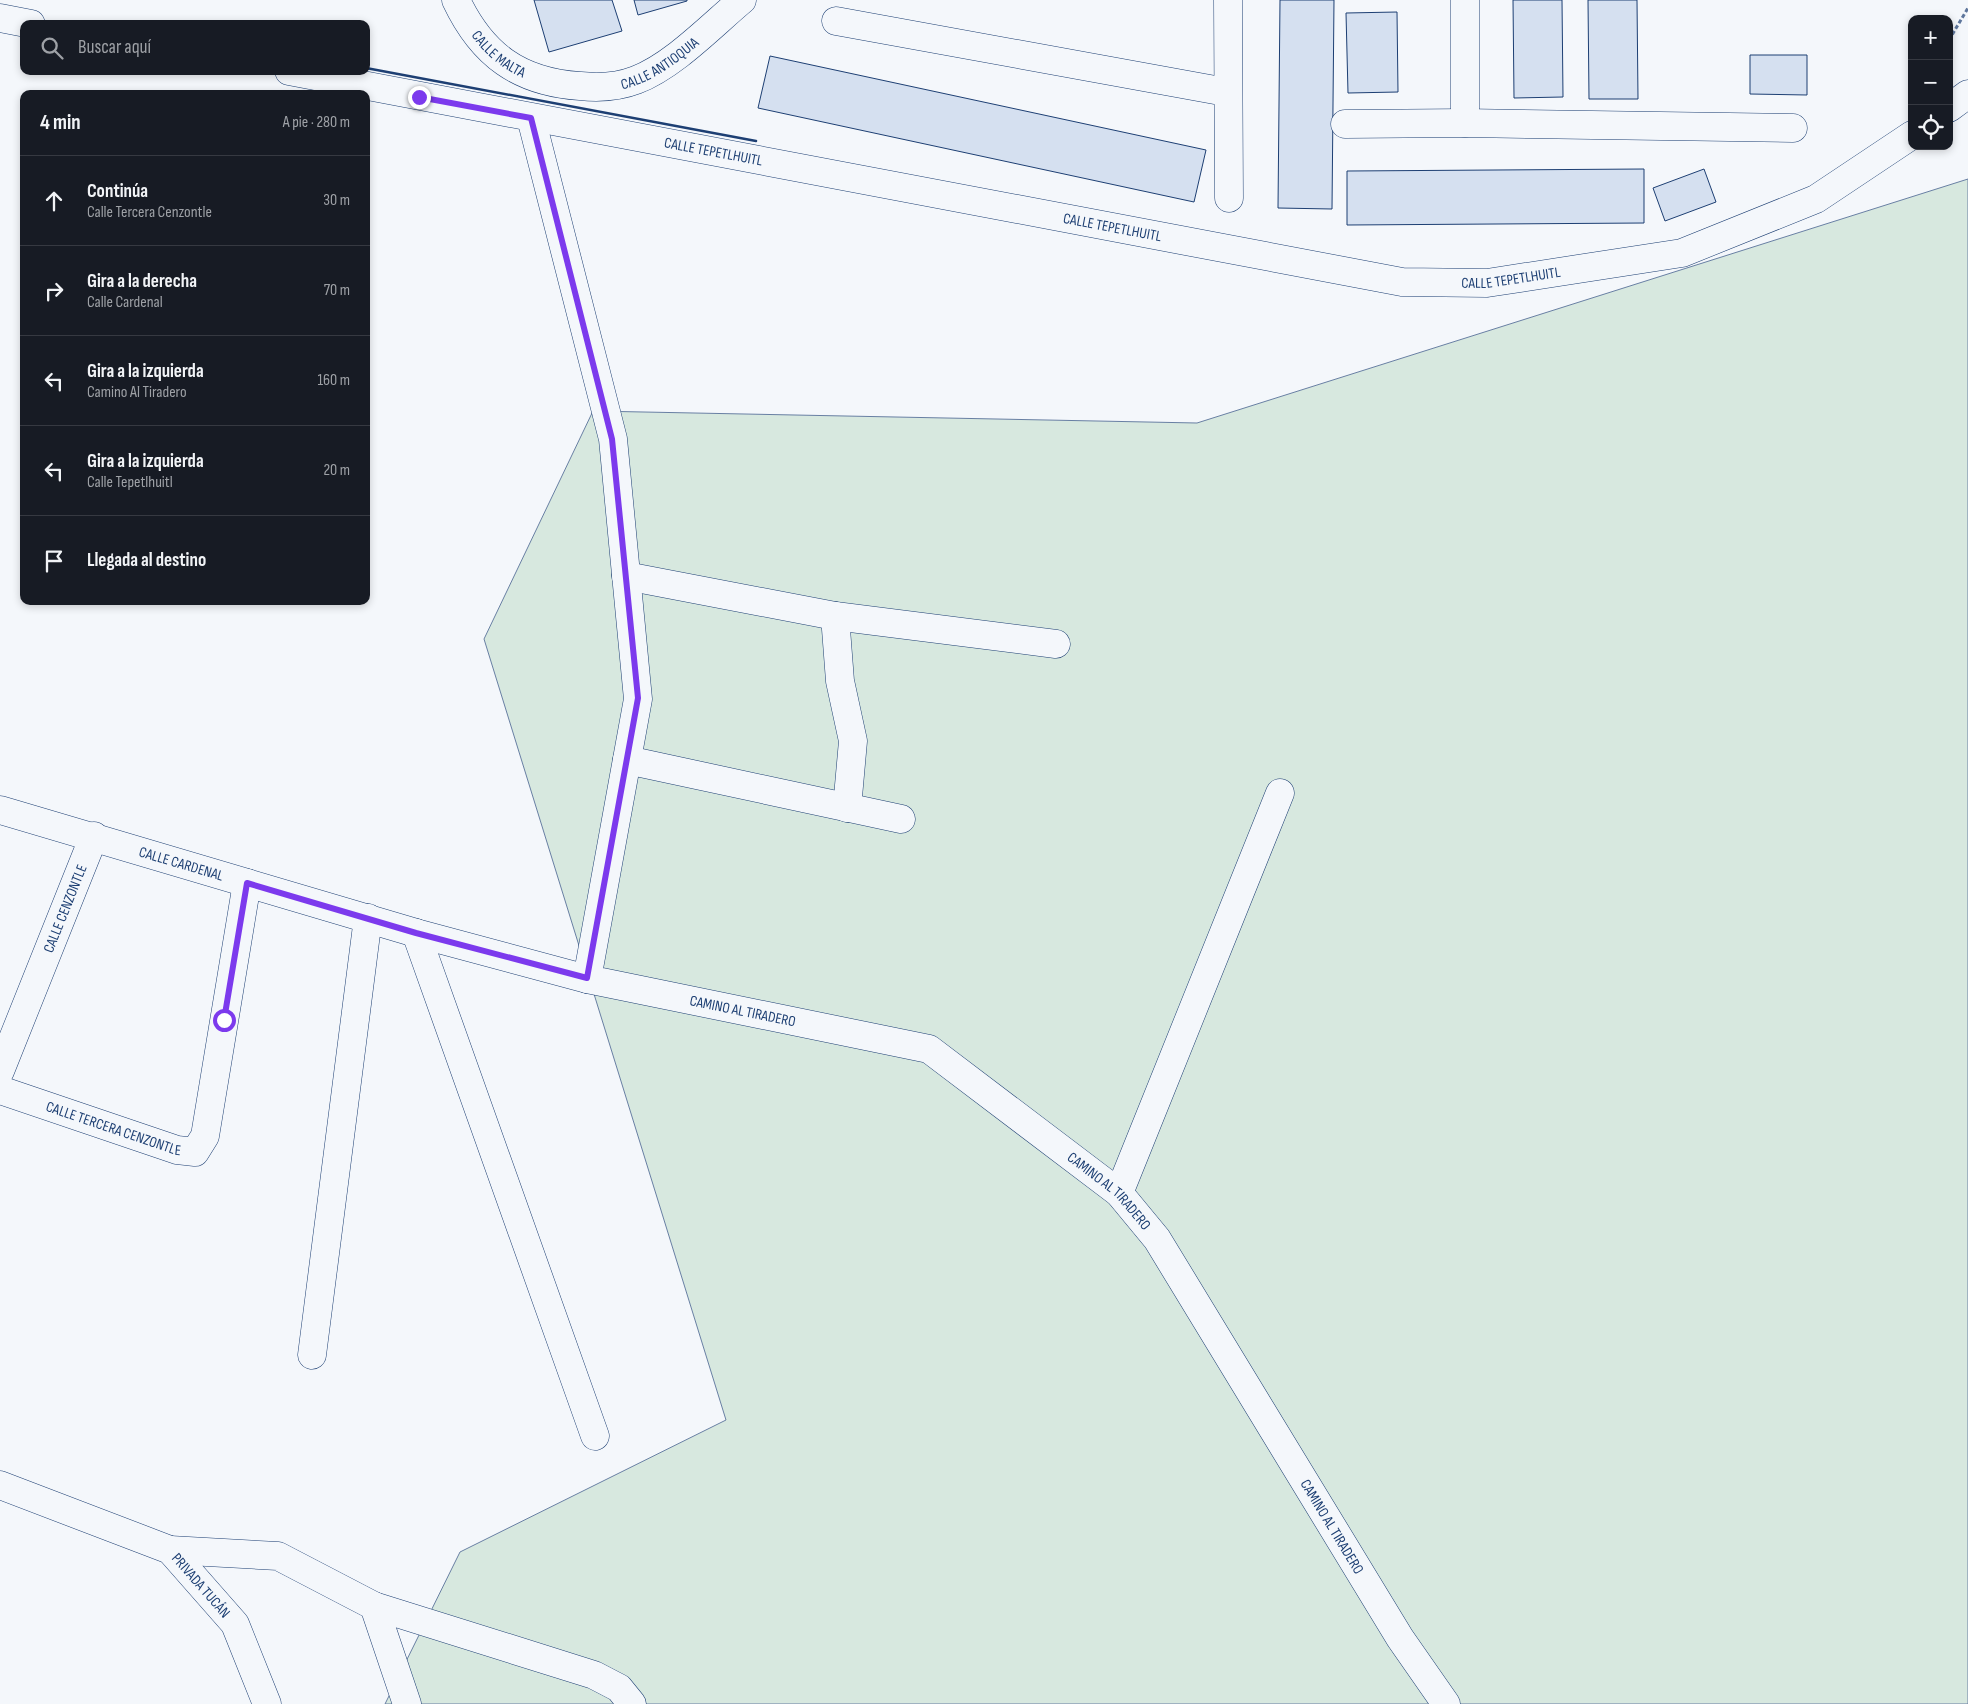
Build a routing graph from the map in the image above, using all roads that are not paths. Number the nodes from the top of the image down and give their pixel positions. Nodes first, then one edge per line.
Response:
1 (456, 0) edge
2 (742, 0) edge
3 (1228, 0) edge
4 (1465, 0) edge
5 (0, 18) edge
6 (836, 21) dead end
7 (20, 22) edge
8 (310, 75) edge
9 (561, 85) joint
10 (1226, 92) junction
11 (1968, 94) edge
12 (1953, 105) edge
13 (531, 118) junction
14 (1465, 123) junction
15 (1345, 124) dead end
16 (1793, 128) dead end
17 (1908, 138) edge
18 (1229, 198) dead end
19 (626, 576) junction
20 (835, 616) junction
21 (1056, 644) dead end
22 (627, 760) junction
23 (1280, 793) dead end
24 (847, 808) junction
25 (0, 810) edge
26 (902, 819) dead end
27 (94, 836) junction
28 (247, 883) junction
29 (368, 918) junction
30 (416, 933) junction
31 (587, 978) junction
32 (0, 1071) edge
33 (0, 1090) edge
34 (1120, 1193) junction
35 (312, 1355) dead end
36 (595, 1436) dead end
37 (0, 1484) edge
38 (170, 1550) junction
39 (374, 1606) junction
40 (267, 1704) edge
41 (407, 1704) edge
42 (632, 1704) edge
43 (1446, 1704) edge

1 - 9 street, CALLE MALTA
2 - 9 street, CALLE ANTIOQUIA
3 - 10 street
4 - 14 street
5 - 7 street
6 - 10 street
8 - 13 street, CALLE TEPETLHUITL
10 - 18 street
11 - 12 street
13 - 17 street, CALLE TEPETLHUITL
13 - 19 street
14 - 15 street
14 - 16 street
19 - 20 street
19 - 22 street
20 - 21 street
20 - 24 street
22 - 24 street
22 - 31 street
23 - 34 street
24 - 26 street
25 - 27 street
27 - 28 street, CALLE CARDENAL
27 - 32 street, CALLE CENZONTLE
28 - 29 street, CALLE CARDENAL
28 - 33 street, CALLE TERCERA CENZONTLE
29 - 30 street, CALLE CARDENAL
29 - 35 street
30 - 31 street, CALLE CARDENAL
30 - 36 street
31 - 34 street, CAMINO AL TIRADERO
34 - 43 street, CAMINO AL TIRADERO
37 - 38 street, PRIVADA TUCÁN
38 - 39 street
38 - 40 street, PRIVADA TUCÁN
39 - 41 street
39 - 42 street

